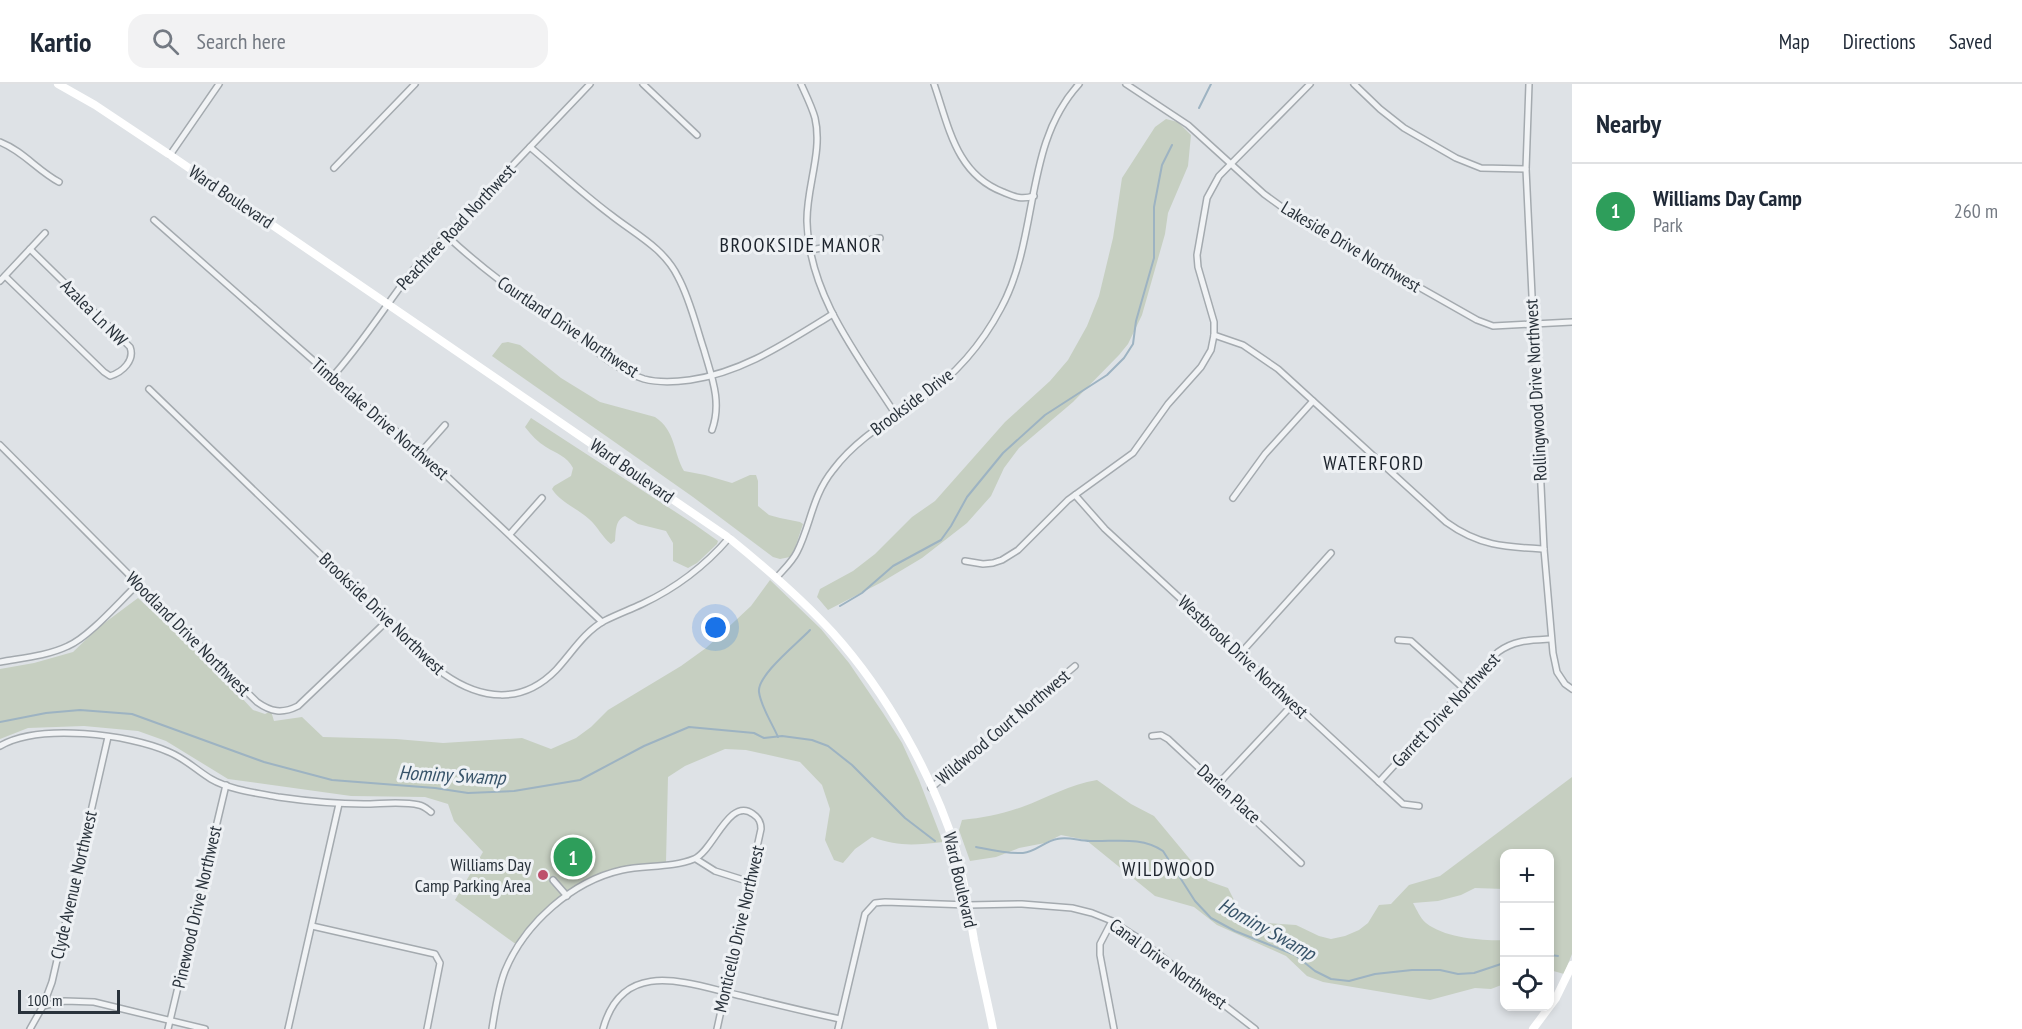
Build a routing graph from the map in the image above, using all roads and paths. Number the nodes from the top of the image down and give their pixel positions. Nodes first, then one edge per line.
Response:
1 (58, 84) edge
2 (219, 84) edge
3 (416, 84) edge
4 (590, 84) edge
5 (643, 84) edge
6 (801, 84) edge
7 (934, 84) edge
8 (1079, 84) edge
9 (1126, 84) edge
10 (1310, 84) edge
11 (1354, 84) edge
12 (1529, 84) edge
13 (697, 135) dead end
14 (0, 142) edge
15 (530, 147) junction
16 (170, 155) junction
17 (1231, 163) junction
18 (334, 168) dead end
19 (1526, 169) junction
20 (60, 182) dead end
21 (1034, 196) junction
22 (154, 220) dead end
23 (45, 233) dead end
24 (446, 235) junction
25 (880, 238) dead end
26 (30, 249) junction
27 (810, 250) junction
28 (5, 276) junction
29 (0, 281) edge
30 (387, 304) junction
31 (833, 314) junction
32 (1572, 322) edge
33 (1532, 324) junction
34 (1214, 335) junction
35 (332, 377) junction
36 (712, 377) junction
37 (149, 389) dead end
38 (1312, 400) junction
39 (896, 415) junction
40 (445, 425) dead end
41 (712, 430) dead end
42 (0, 444) edge
43 (421, 452) junction
44 (1075, 495) junction
45 (542, 498) dead end
46 (1233, 498) dead end
47 (510, 534) junction
48 (729, 538) junction
49 (1544, 549) junction
50 (1331, 553) dead end
51 (965, 561) dead end
52 (777, 577) junction
53 (136, 585) junction
54 (388, 620) junction
55 (602, 622) junction
56 (1550, 639) junction
57 (1398, 640) dead end
58 (1239, 655) junction
59 (0, 662) edge
60 (1075, 666) dead end
61 (1463, 688) junction
62 (1572, 689) edge
63 (1293, 704) junction
64 (1152, 736) dead end
65 (108, 737) junction
66 (0, 746) edge
67 (1380, 782) junction
68 (1218, 784) junction
69 (226, 785) junction
70 (931, 788) junction
71 (339, 804) junction
72 (1419, 806) dead end
73 (431, 812) dead end
74 (696, 859) junction
75 (1301, 863) dead end
76 (553, 880) dead end
77 (750, 882) junction
78 (567, 896) junction
79 (968, 905) junction
80 (1112, 921) junction
81 (312, 926) junction
82 (1572, 965) edge
83 (725, 992) junction
84 (43, 1006) junction
85 (840, 1019) junction
86 (170, 1021) junction
87 (30, 1029) edge
88 (168, 1029) edge
89 (205, 1029) edge
90 (288, 1029) edge
91 (427, 1029) edge
92 (492, 1029) edge
93 (603, 1029) edge
94 (717, 1029) edge
95 (838, 1029) edge
96 (993, 1029) edge
97 (1114, 1029) edge
98 (1255, 1029) edge
99 (1533, 1029) edge

1 - 16 main road, Ward Boulevard
2 - 16 street
3 - 18 street
4 - 15 street, Peachtree Road Northwest
5 - 13 street
6 - 27 street
7 - 21 street
8 - 21 street, Brookside Drive
9 - 17 street, Lakeside Drive Northwest
10 - 17 street
11 - 19 street
12 - 19 street, Rollingwood Drive Northwest
14 - 20 street
15 - 24 street, Peachtree Road Northwest
15 - 36 street
16 - 30 main road, Ward Boulevard
17 - 33 street, Lakeside Drive Northwest
17 - 34 street
19 - 33 street, Rollingwood Drive Northwest
21 - 39 street, Brookside Drive
22 - 35 street, Timberlake Drive Northwest
23 - 26 street
24 - 30 street, Peachtree Road Northwest
24 - 36 street, Courtland Drive Northwest
25 - 27 street
26 - 28 street
26 - 28 street, Azalea Ln NW
27 - 31 street
28 - 29 street
30 - 35 street, Peachtree Road Northwest
30 - 48 main road, Ward Boulevard
31 - 36 street, Courtland Drive Northwest
31 - 39 street
32 - 33 street, Lakeside Drive Northwest
33 - 49 street, Rollingwood Drive Northwest
34 - 38 street
34 - 44 street
35 - 43 street, Timberlake Drive Northwest
36 - 41 street
37 - 54 street, Brookside Drive Northwest
38 - 46 street
38 - 49 street
39 - 52 street, Brookside Drive
40 - 43 street
42 - 53 street, Woodland Drive Northwest
43 - 47 street, Timberlake Drive Northwest
44 - 51 street
44 - 58 street, Westbrook Drive Northwest
45 - 47 street
47 - 55 street, Timberlake Drive Northwest
48 - 52 main road, Ward Boulevard
48 - 55 street, Brookside Drive Northwest
49 - 56 street, Rollingwood Drive Northwest
50 - 58 street
52 - 70 main road, Ward Boulevard
53 - 54 street, Woodland Drive Northwest
53 - 59 street
54 - 55 street, Brookside Drive Northwest
56 - 61 street, Garrett Drive Northwest
56 - 62 street, Rollingwood Drive Northwest
57 - 61 street
58 - 63 street, Westbrook Drive Northwest
60 - 70 street, Wildwood Court Northwest
61 - 67 street, Garrett Drive Northwest
63 - 67 street, Westbrook Drive Northwest
63 - 68 street
64 - 68 street, Darien Place
65 - 66 street
65 - 69 street
65 - 84 street, Clyde Avenue Northwest
67 - 72 street, Westbrook Drive Northwest
68 - 75 street, Darien Place
69 - 71 street
69 - 86 street, Pinewood Drive Northwest
70 - 79 main road, Ward Boulevard
71 - 73 street
71 - 81 street
74 - 77 street
74 - 77 street, Monticello Drive Northwest
74 - 78 street
76 - 78 street
77 - 83 street, Monticello Drive Northwest
78 - 92 street
79 - 80 street, Canal Drive Northwest
79 - 85 street, Canal Drive Northwest
79 - 96 main road, Ward Boulevard
80 - 97 street
80 - 98 street, Canal Drive Northwest
81 - 90 street
81 - 91 street
82 - 99 main road
83 - 85 street
83 - 93 street
83 - 94 street, Monticello Drive Northwest
84 - 86 street
84 - 87 street, Clyde Avenue Northwest
85 - 95 street
86 - 88 street, Pinewood Drive Northwest
86 - 89 street

